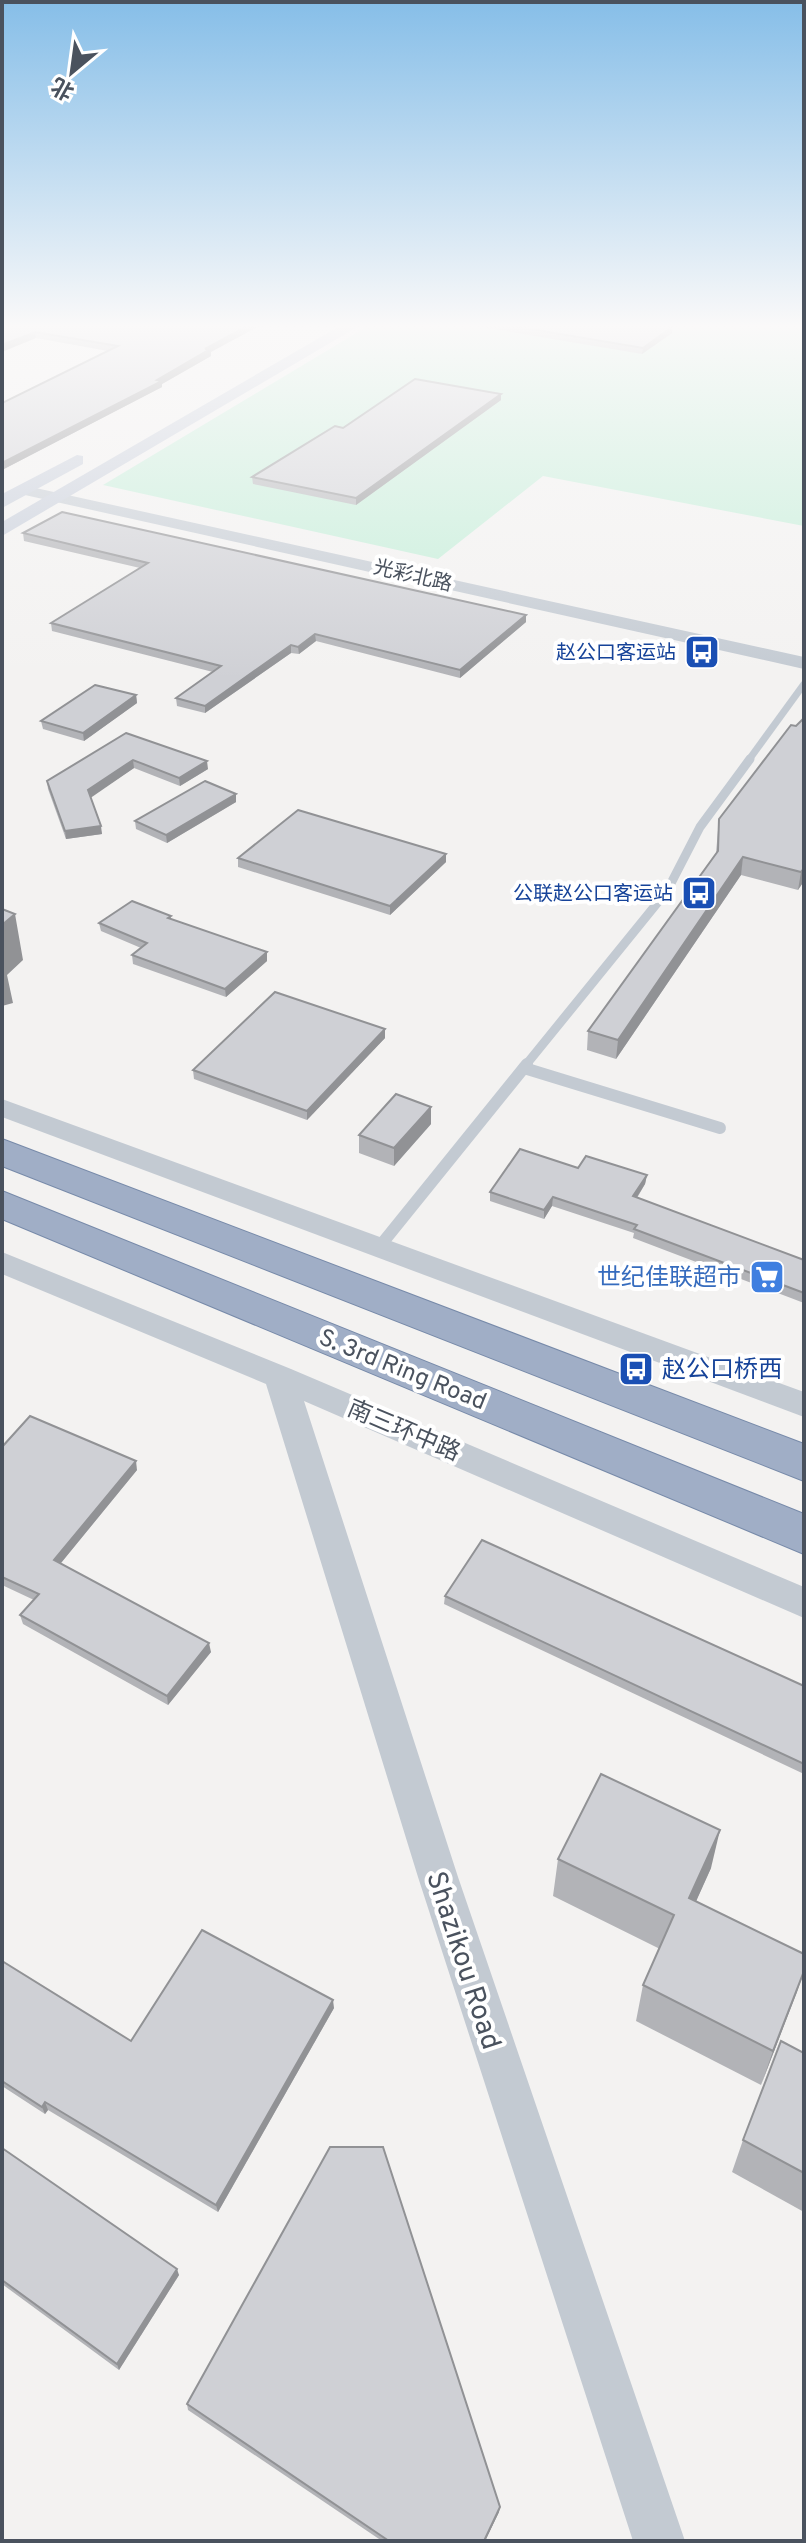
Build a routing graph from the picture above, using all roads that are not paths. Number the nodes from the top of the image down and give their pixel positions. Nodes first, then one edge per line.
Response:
1 (153, 442) edge
2 (91, 452) dead end
3 (22, 490) junction
4 (57, 498) junction
5 (2, 502) edge
6 (2, 530) edge
7 (804, 663) edge
8 (804, 684) edge
9 (524, 1068) junction
10 (2, 1107) edge
11 (720, 1128) dead end
12 (2, 1133) edge
13 (2, 1152) edge
14 (2, 1204) edge
15 (2, 1216) edge
16 (176, 1221) junction
17 (98, 1243) junction
18 (380, 1246) junction
19 (2, 1262) edge
20 (280, 1377) junction
21 (804, 1405) edge
22 (804, 1463) edge
23 (804, 1535) edge
24 (804, 1603) edge
25 (659, 2541) edge

1 - 4 main road
2 - 3 main road
3 - 4 street, 光彩北路
3 - 5 main road
4 - 6 main road
4 - 7 street, 光彩北路
8 - 9 lane
9 - 11 lane
9 - 18 lane
10 - 18 street
12 - 16 highway
13 - 16 highway
14 - 17 highway, S. 3rd Ring Road
15 - 17 highway
16 - 22 highway
17 - 23 highway, S. 3rd Ring Road
18 - 21 street
19 - 20 street, 南三环中路
20 - 24 street, 南三环中路
20 - 25 street, Shazikou Road

